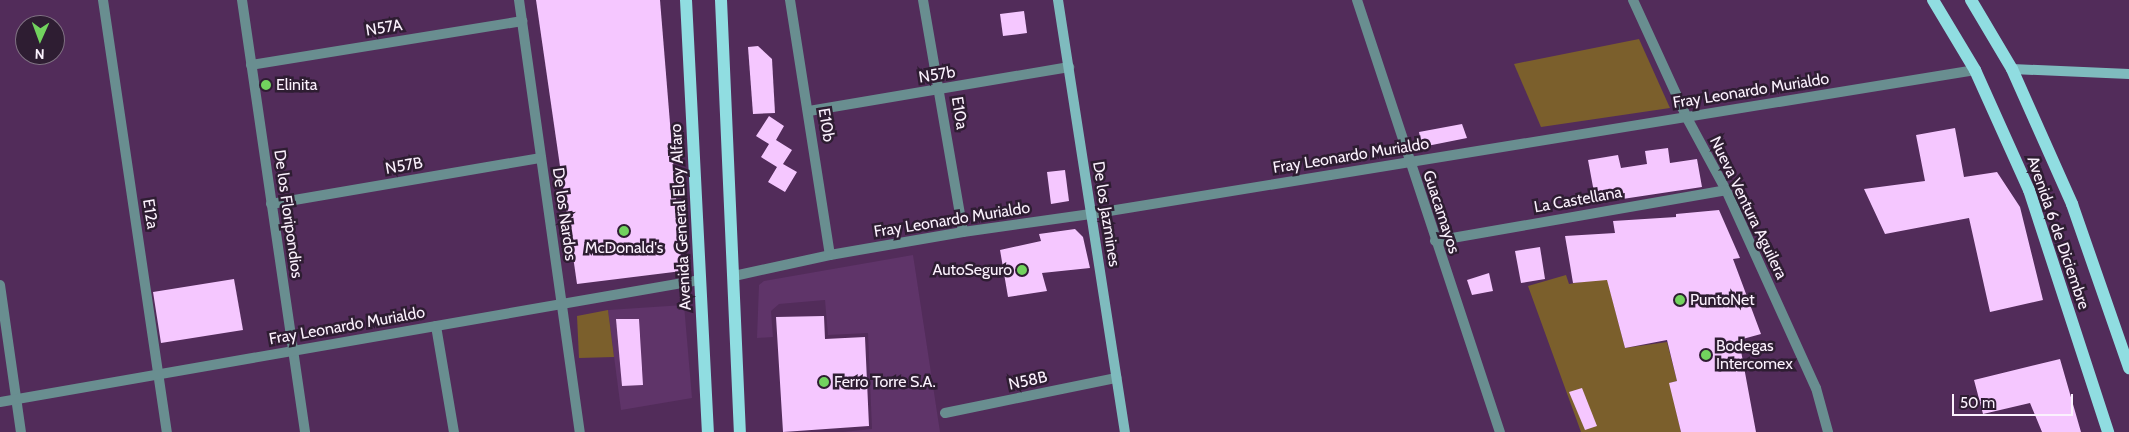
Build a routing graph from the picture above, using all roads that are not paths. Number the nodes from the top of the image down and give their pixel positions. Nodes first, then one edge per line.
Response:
1 (103, 0) edge
2 (242, 0) edge
3 (519, 0) edge
4 (686, 0) edge
5 (721, 0) edge
6 (790, 0) edge
7 (923, 0) edge
8 (1058, 0) edge
9 (1357, 0) edge
10 (1633, 0) edge
11 (1933, 0) edge
12 (1971, 0) edge
13 (522, 20) junction
14 (251, 65) junction
15 (1069, 67) junction
16 (2012, 69) junction
17 (1975, 70) junction
18 (2129, 74) edge
19 (940, 89) junction
20 (809, 111) junction
21 (1686, 118) junction
22 (541, 158) junction
23 (1408, 161) junction
24 (1726, 190) junction
25 (271, 204) junction
26 (1091, 214) junction
27 (963, 232) junction
28 (1435, 241) junction
29 (830, 254) junction
30 (734, 276) junction
31 (700, 280) junction
32 (0, 285) edge
33 (561, 302) junction
34 (436, 326) junction
35 (293, 351) junction
36 (2129, 368) edge
37 (159, 374) junction
38 (1116, 378) junction
39 (16, 399) junction
40 (0, 402) edge
41 (945, 413) dead end
42 (21, 432) edge
43 (167, 432) edge
44 (305, 432) edge
45 (454, 432) edge
46 (580, 432) edge
47 (708, 432) edge
48 (740, 432) edge
49 (1125, 432) edge
50 (1500, 432) edge
51 (1828, 432) edge
52 (2108, 432) edge

1 - 37 street, E12a
2 - 14 street, De los Floripondios
3 - 13 street, De los Nardos
4 - 31 main road, Avenida General Eloy Alfaro
5 - 30 main road
6 - 20 street, E10b
7 - 19 street, E10a
8 - 15 street, De los Jazmines
9 - 23 street, Guacamayos
10 - 21 street, Nueva Ventura Aguilera
11 - 17 main road, Avenida 6 de Diciembre
12 - 16 main road, Avenida 6 de Diciembre
13 - 14 street, N57A
13 - 22 street, De los Nardos
14 - 25 street, De los Floripondios
15 - 19 street, N57b
15 - 26 street, De los Jazmines
16 - 18 street
16 - 36 main road, Avenida 6 de Diciembre
17 - 21 street, Fray Leonardo Murialdo
17 - 52 main road, Avenida 6 de Diciembre
19 - 20 street, N57b
19 - 27 street, E10a
20 - 29 street, E10b
21 - 23 street, Fray Leonardo Murialdo
21 - 24 street, Nueva Ventura Aguilera
22 - 25 street, N57B
22 - 33 street, De los Nardos
23 - 26 street, Fray Leonardo Murialdo
23 - 28 street, Guacamayos
24 - 28 street, La Castellana
24 - 51 street, Nueva Ventura Aguilera
25 - 35 street, De los Floripondios
26 - 27 street, Fray Leonardo Murialdo
26 - 38 street, De los Jazmines
27 - 29 street, Fray Leonardo Murialdo
28 - 50 street, Guacamayos
29 - 30 street, Fray Leonardo Murialdo
30 - 48 main road
31 - 33 street, Fray Leonardo Murialdo
31 - 47 main road, Avenida General Eloy Alfaro
32 - 39 street
33 - 34 street, Fray Leonardo Murialdo
33 - 46 street, De los Nardos
34 - 35 street, Fray Leonardo Murialdo
34 - 45 street
35 - 37 street, Fray Leonardo Murialdo
35 - 44 street, De los Floripondios
37 - 39 street, Fray Leonardo Murialdo
37 - 43 street, E12a
38 - 41 street, N58B
38 - 49 street, De los Jazmines
39 - 40 street, Fray Leonardo Murialdo
39 - 42 street

